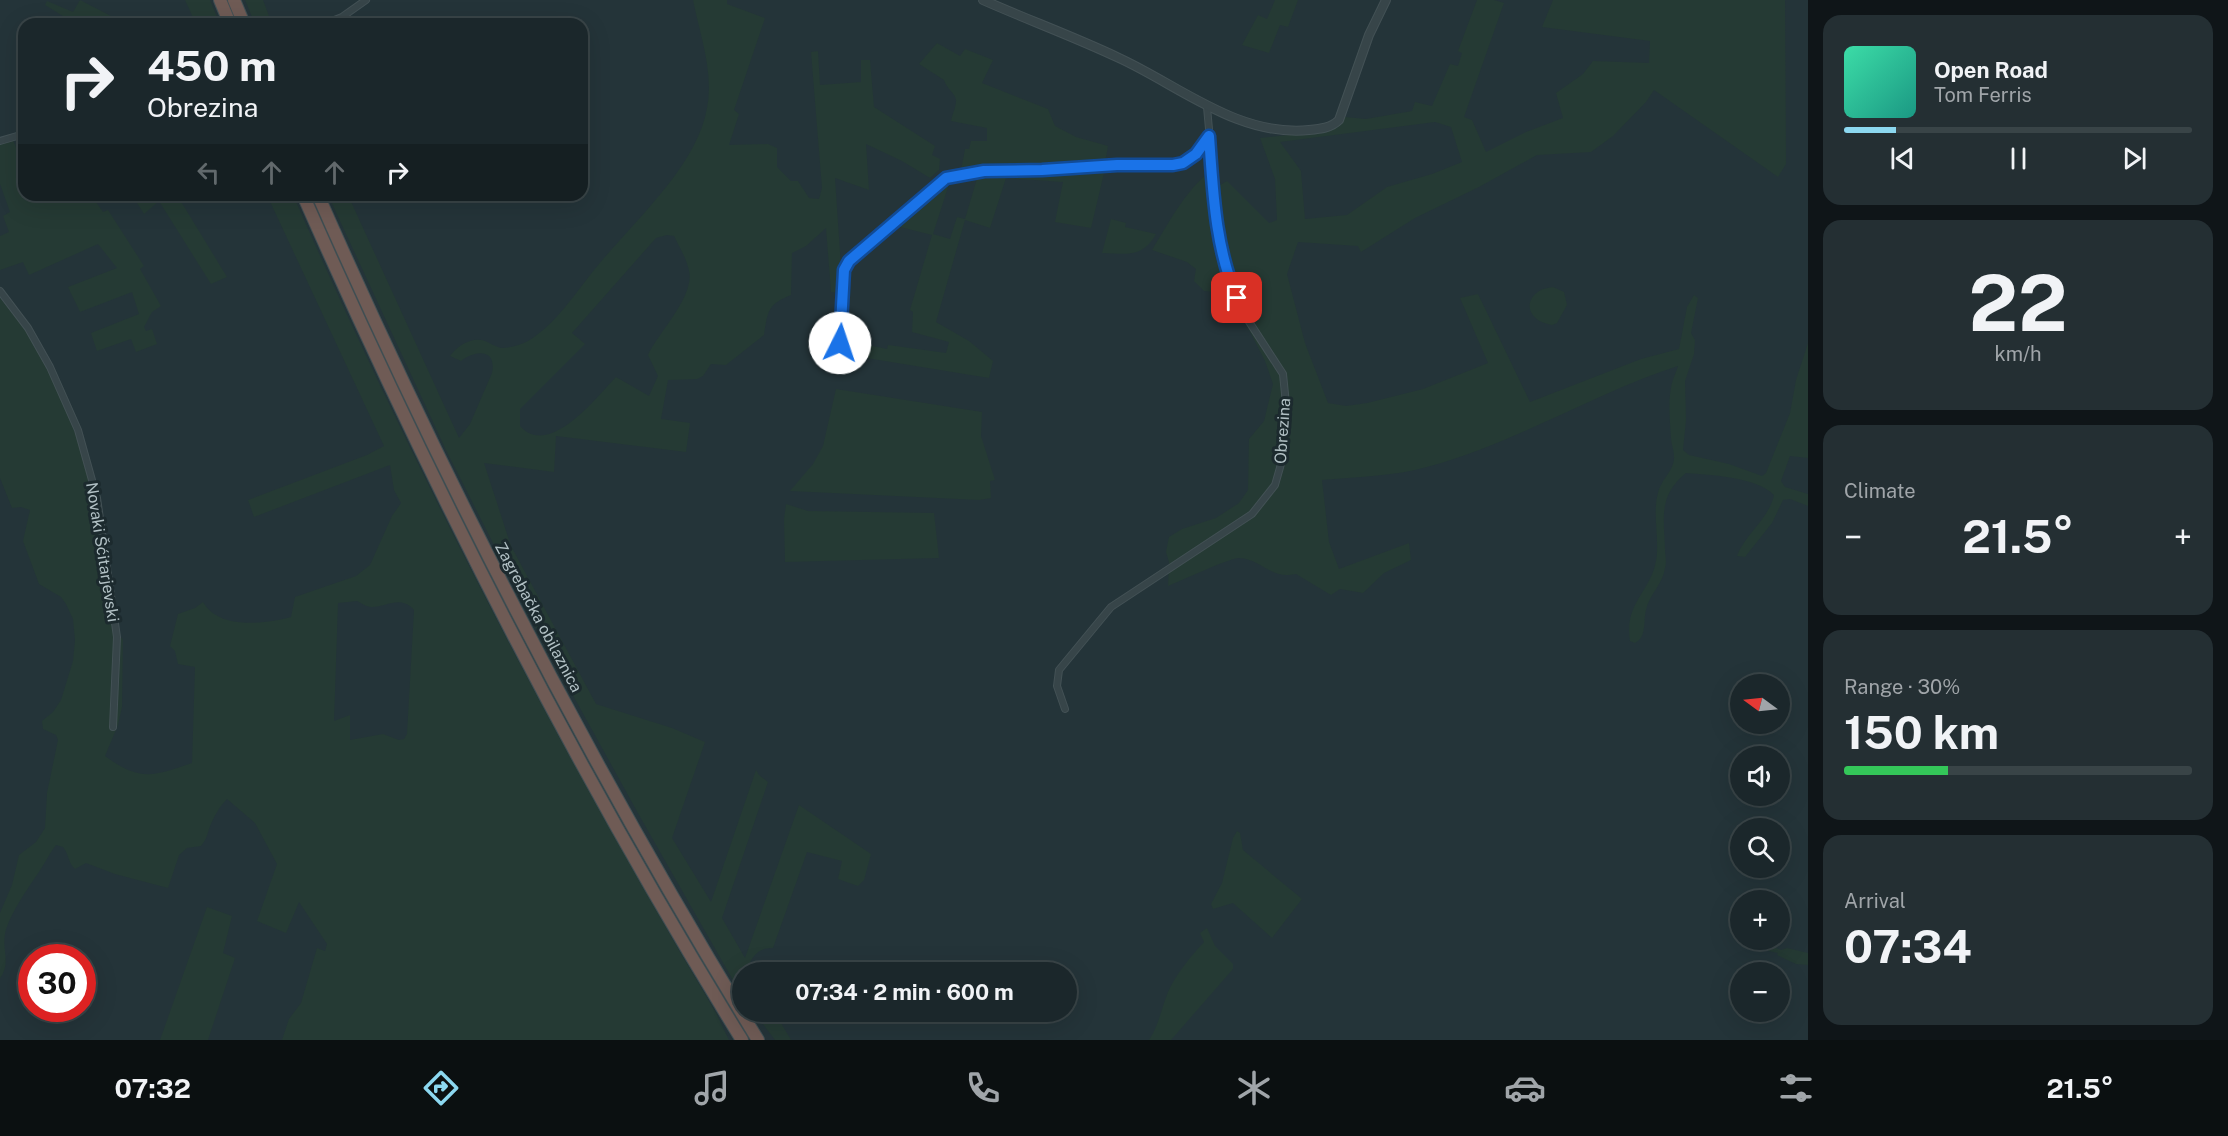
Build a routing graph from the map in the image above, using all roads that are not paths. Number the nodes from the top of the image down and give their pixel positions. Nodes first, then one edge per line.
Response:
1 (220, 0) edge
2 (234, 0) edge
3 (366, 0) edge
4 (983, 0) edge
5 (1386, 0) edge
6 (228, 18) edge
7 (242, 18) edge
8 (339, 18) edge
9 (1207, 107) junction
10 (18, 136) edge
11 (1209, 136) junction
12 (0, 141) edge
13 (306, 201) edge
14 (321, 201) edge
15 (0, 291) edge
16 (837, 370) dead end
17 (1065, 709) dead end
18 (113, 727) dead end
19 (742, 1040) edge
20 (758, 1040) edge

1 - 6 highway
2 - 7 highway
3 - 8 street
4 - 9 street
5 - 9 street
9 - 11 street, Obrezina
10 - 12 street
11 - 16 street
11 - 17 street, Obrezina
13 - 19 highway, Zagrebačka obilaznica
14 - 20 highway, Zagrebačka obilaznica
15 - 18 street, Novaki Šćitarjevski

